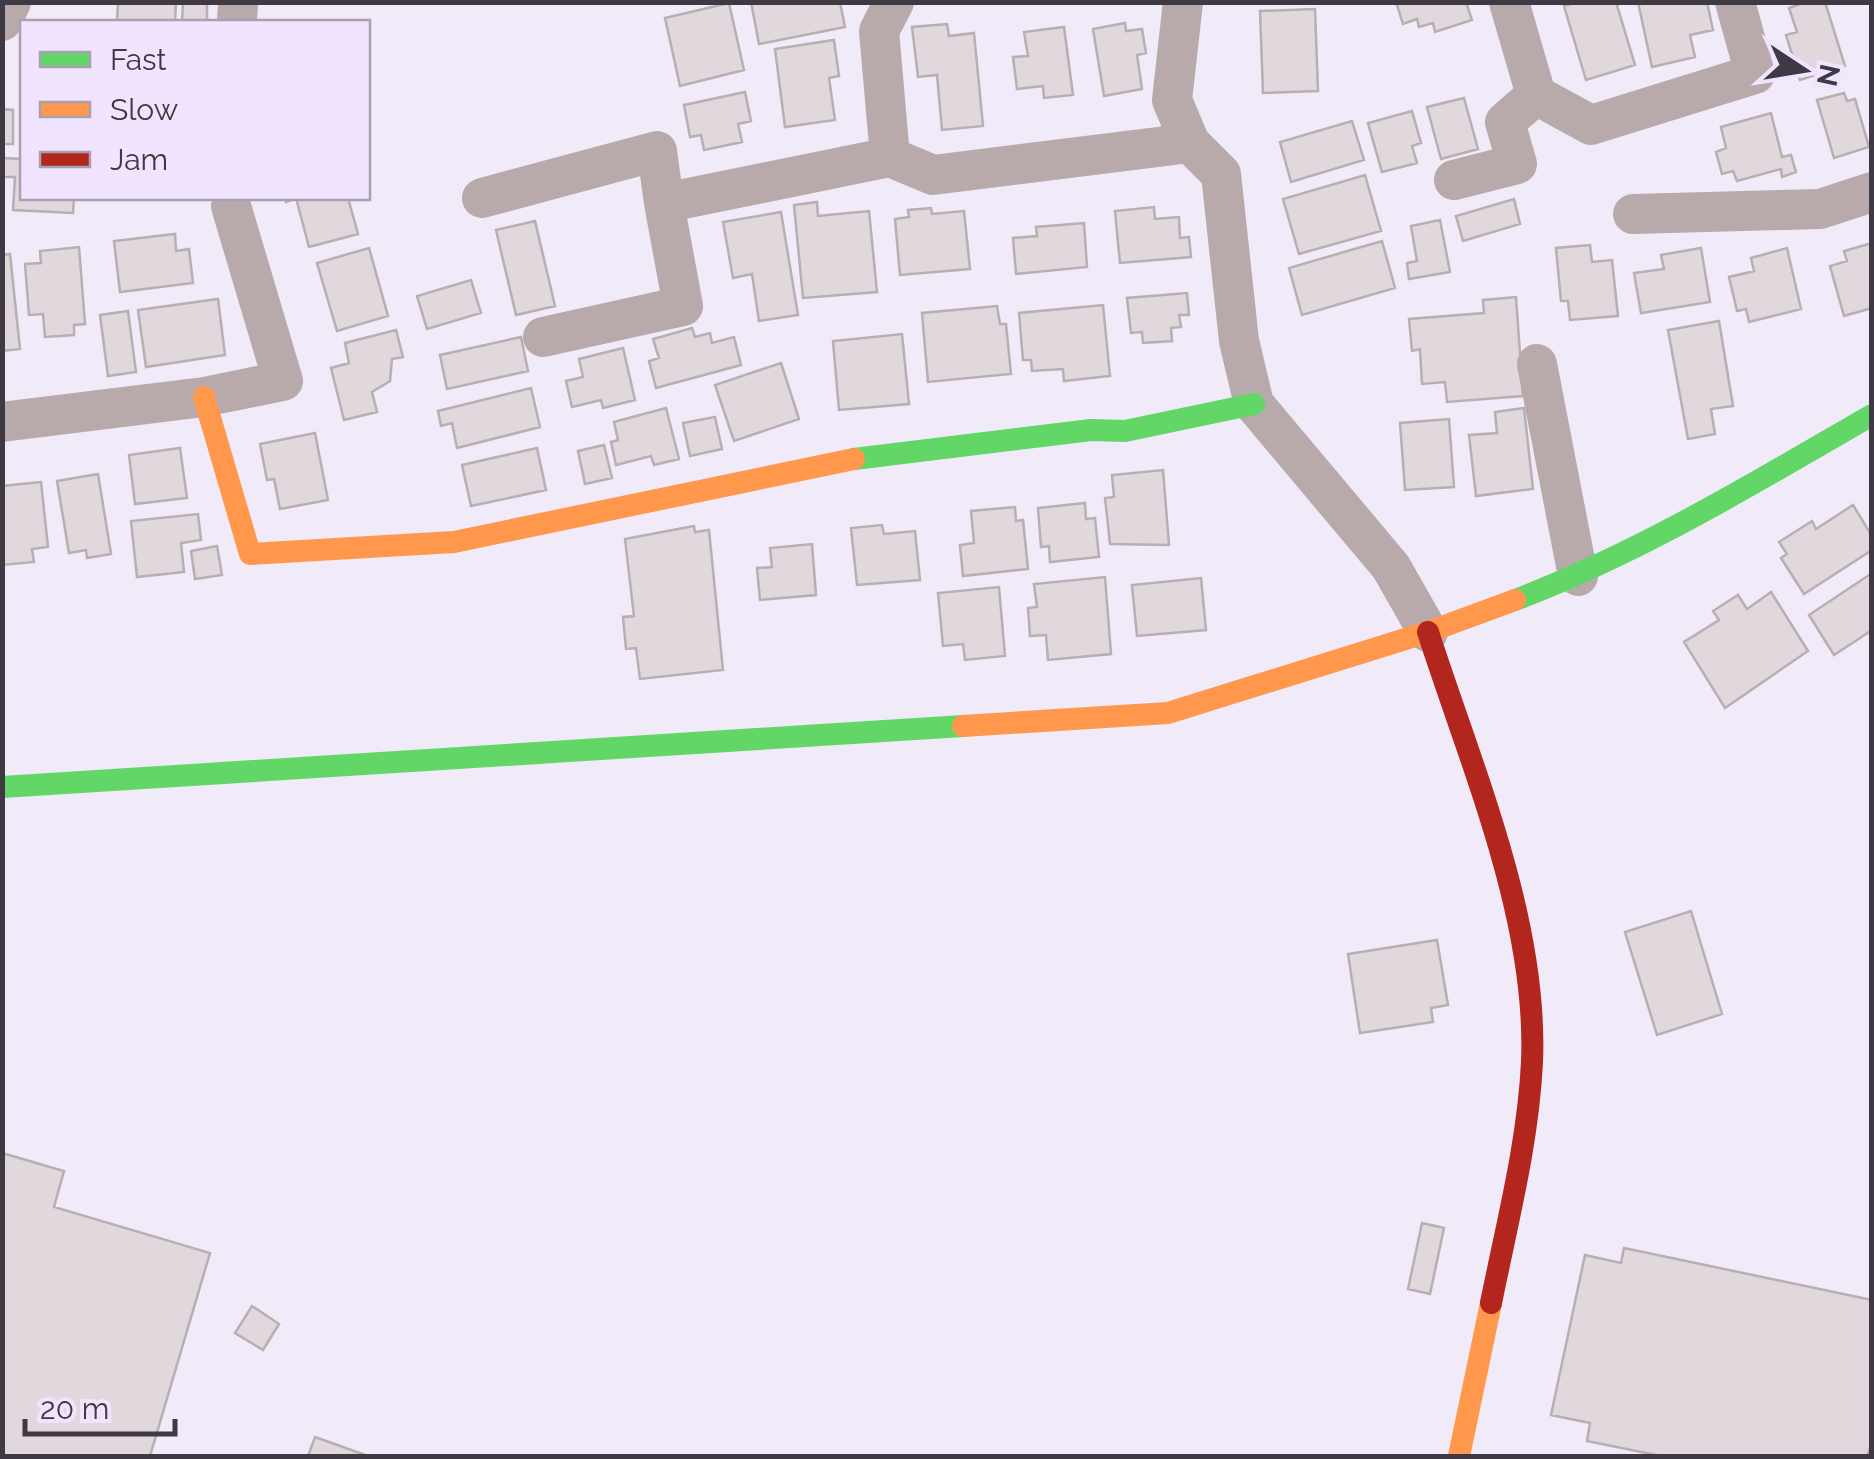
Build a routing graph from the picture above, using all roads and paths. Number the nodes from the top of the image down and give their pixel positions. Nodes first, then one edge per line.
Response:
1 (11, 2) edge
2 (894, 2) edge
3 (1183, 2) edge
4 (1508, 2) edge
5 (1734, 2) edge
6 (2, 21) edge
7 (1536, 95) junction
8 (1190, 143) junction
9 (890, 157) junction
10 (1454, 180) dead end
11 (1872, 192) edge
12 (482, 198) dead end
13 (664, 203) junction
14 (231, 206) dead end
15 (1632, 214) dead end
16 (544, 337) dead end
17 (1537, 364) dead end
18 (204, 396) junction
19 (1254, 404) junction
20 (1872, 415) edge
21 (2, 422) edge
22 (1578, 576) junction
23 (1428, 632) junction
24 (2, 788) edge
25 (1459, 1456) edge

1 - 6 street
2 - 9 street
3 - 8 street
4 - 7 street
5 - 7 street
7 - 10 street
8 - 9 street
8 - 19 street
9 - 13 street
11 - 15 street
12 - 13 street
13 - 16 street
14 - 18 street
17 - 22 street
18 - 19 street
18 - 21 street
19 - 23 street
20 - 22 street
22 - 23 street
23 - 24 street
23 - 25 street

